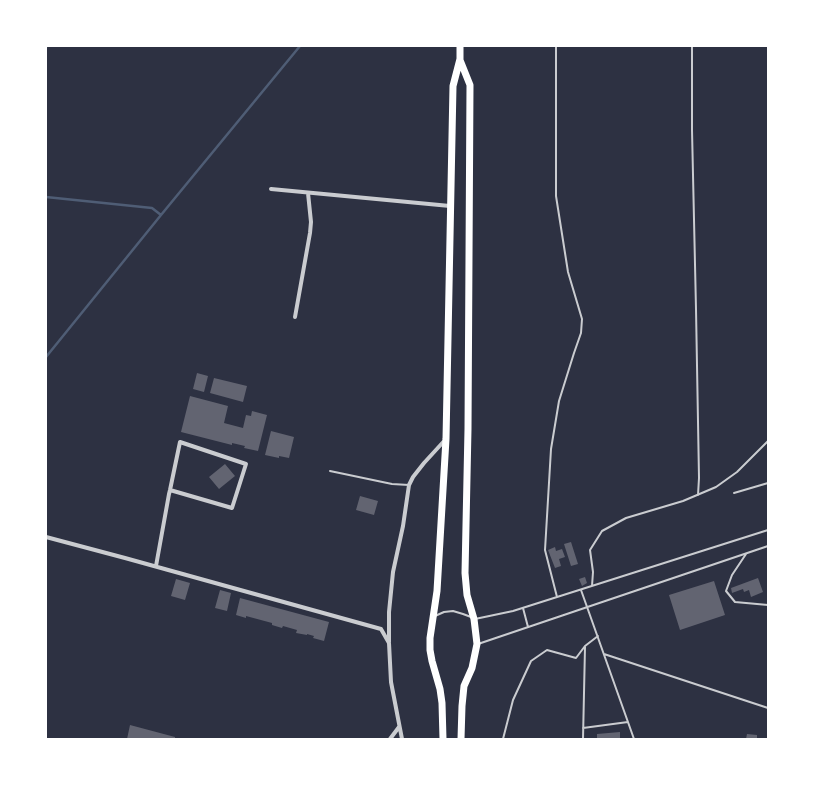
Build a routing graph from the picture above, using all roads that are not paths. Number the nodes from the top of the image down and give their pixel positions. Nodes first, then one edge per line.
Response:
1 (460, 46) edge
2 (556, 46) edge
3 (692, 46) edge
4 (460, 59) junction
5 (271, 189) dead end
6 (308, 192) junction
7 (450, 206) junction
8 (295, 317) dead end
9 (446, 439) junction
10 (768, 441) edge
11 (330, 471) dead end
12 (768, 483) edge
13 (408, 485) junction
14 (170, 490) junction
15 (734, 493) dead end
16 (698, 495) junction
17 (768, 530) edge
18 (46, 537) edge
19 (768, 546) edge
20 (746, 554) junction
21 (156, 566) junction
22 (592, 586) junction
23 (581, 590) junction
24 (557, 597) junction
25 (768, 606) edge
26 (587, 607) junction
27 (523, 608) junction
28 (433, 616) junction
29 (474, 619) junction
30 (528, 627) junction
31 (598, 636) junction
32 (389, 643) junction
33 (477, 644) junction
34 (585, 646) junction
35 (604, 654) junction
36 (768, 708) edge
37 (628, 722) junction
38 (399, 727) junction
39 (583, 728) junction
40 (390, 739) edge
41 (402, 739) edge
42 (443, 739) edge
43 (461, 739) edge
44 (503, 739) edge
45 (582, 739) edge
46 (634, 739) edge

1 - 4 highway
2 - 24 lane
3 - 16 lane
4 - 7 highway
4 - 29 highway
5 - 6 street
6 - 7 street
6 - 8 street
7 - 9 highway
9 - 13 street
9 - 28 highway
10 - 16 lane
11 - 13 lane
12 - 15 lane
13 - 32 street
14 - 14 street
14 - 21 street
16 - 22 lane
17 - 22 lane
18 - 21 street
19 - 20 lane
20 - 25 lane
20 - 26 lane
21 - 32 street
22 - 23 lane
23 - 24 lane
23 - 26 lane
24 - 27 lane
26 - 30 lane
26 - 31 lane
27 - 29 lane
27 - 30 lane
28 - 29 lane
28 - 42 highway
29 - 33 highway
30 - 33 lane
31 - 34 lane
31 - 35 lane
32 - 38 street
33 - 43 highway
34 - 39 lane
34 - 44 lane
35 - 36 lane
35 - 37 lane
37 - 39 lane
37 - 46 lane
38 - 40 street
38 - 41 street
39 - 45 lane

